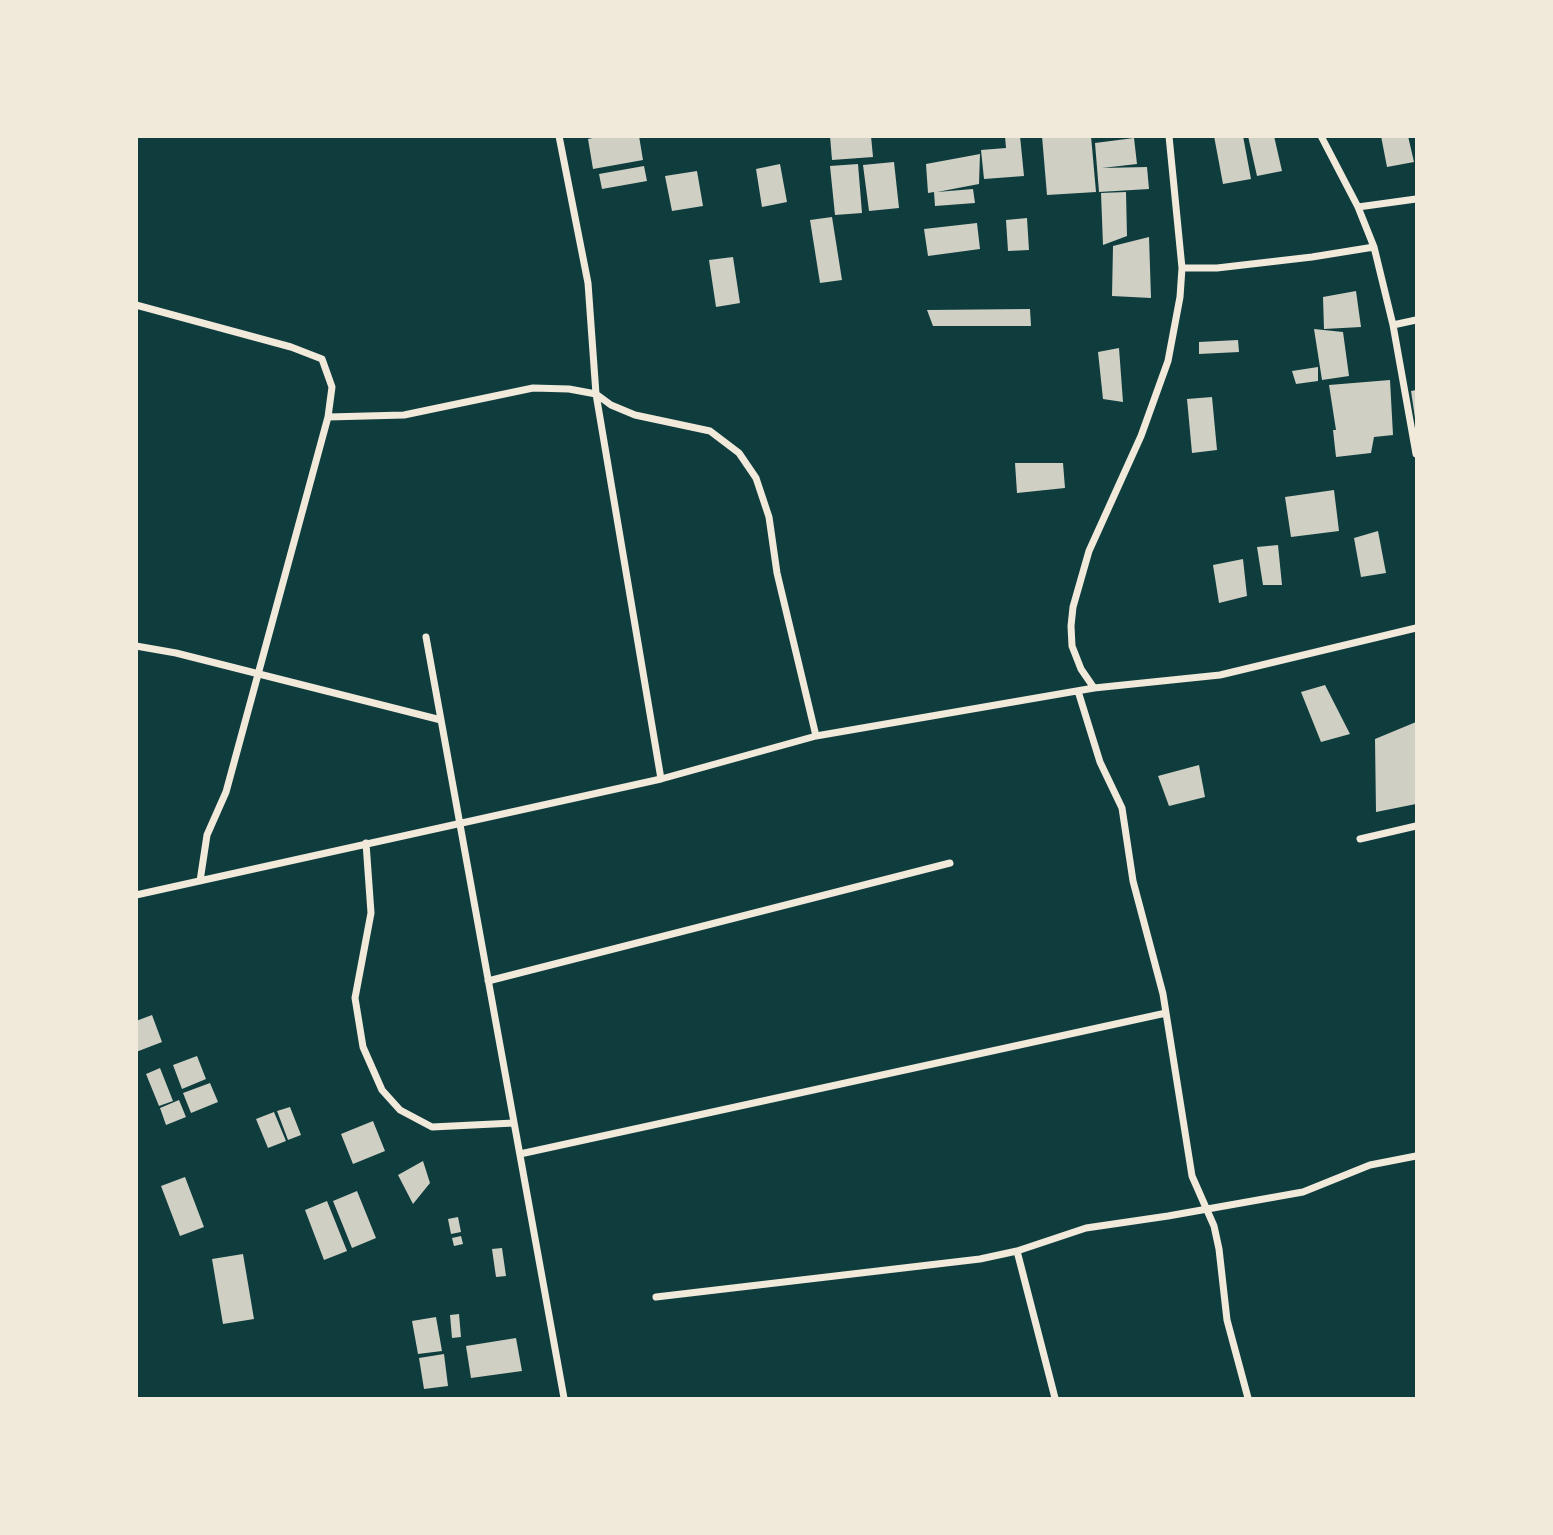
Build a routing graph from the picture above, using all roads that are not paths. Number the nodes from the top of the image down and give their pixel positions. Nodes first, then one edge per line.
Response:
1 (559, 136) edge
2 (1169, 136) edge
3 (1321, 136) edge
4 (1416, 199) edge
5 (1358, 207) junction
6 (1374, 247) junction
7 (1182, 268) junction
8 (136, 305) edge
9 (1416, 320) edge
10 (1392, 325) junction
11 (596, 394) junction
12 (328, 416) junction
13 (1414, 435) edge
14 (1416, 454) edge
15 (1416, 628) edge
16 (426, 637) dead end
17 (136, 646) edge
18 (258, 675) junction
19 (1094, 688) junction
20 (1077, 691) junction
21 (441, 719) junction
22 (816, 736) junction
23 (661, 779) junction
24 (459, 825) junction
25 (1416, 826) edge
26 (1360, 839) dead end
27 (366, 844) junction
28 (950, 863) dead end
29 (200, 881) junction
30 (136, 895) edge
31 (488, 981) junction
32 (1166, 1013) junction
33 (514, 1123) junction
34 (520, 1154) junction
35 (1416, 1156) edge
36 (1205, 1208) junction
37 (1017, 1251) junction
38 (656, 1297) dead end
39 (564, 1398) edge
40 (1055, 1398) edge
41 (1248, 1398) edge

1 - 11 street
2 - 7 street
3 - 5 street
4 - 5 street
5 - 6 street
6 - 7 street
6 - 10 street
7 - 19 street
8 - 12 street
9 - 10 street
10 - 13 street
11 - 12 street
11 - 22 street
11 - 23 street
12 - 18 street
13 - 14 street
15 - 19 street
16 - 21 street
17 - 18 street
18 - 21 street
18 - 29 street
19 - 20 street
20 - 22 street
20 - 32 street
21 - 24 street
22 - 23 street
23 - 24 street
24 - 27 street
24 - 31 street
25 - 26 street
27 - 29 street
27 - 33 street
28 - 31 street
29 - 30 street
31 - 33 street
32 - 34 street
32 - 36 street
33 - 34 street
34 - 39 street
35 - 36 street
36 - 37 street
36 - 41 street
37 - 38 street
37 - 40 street

